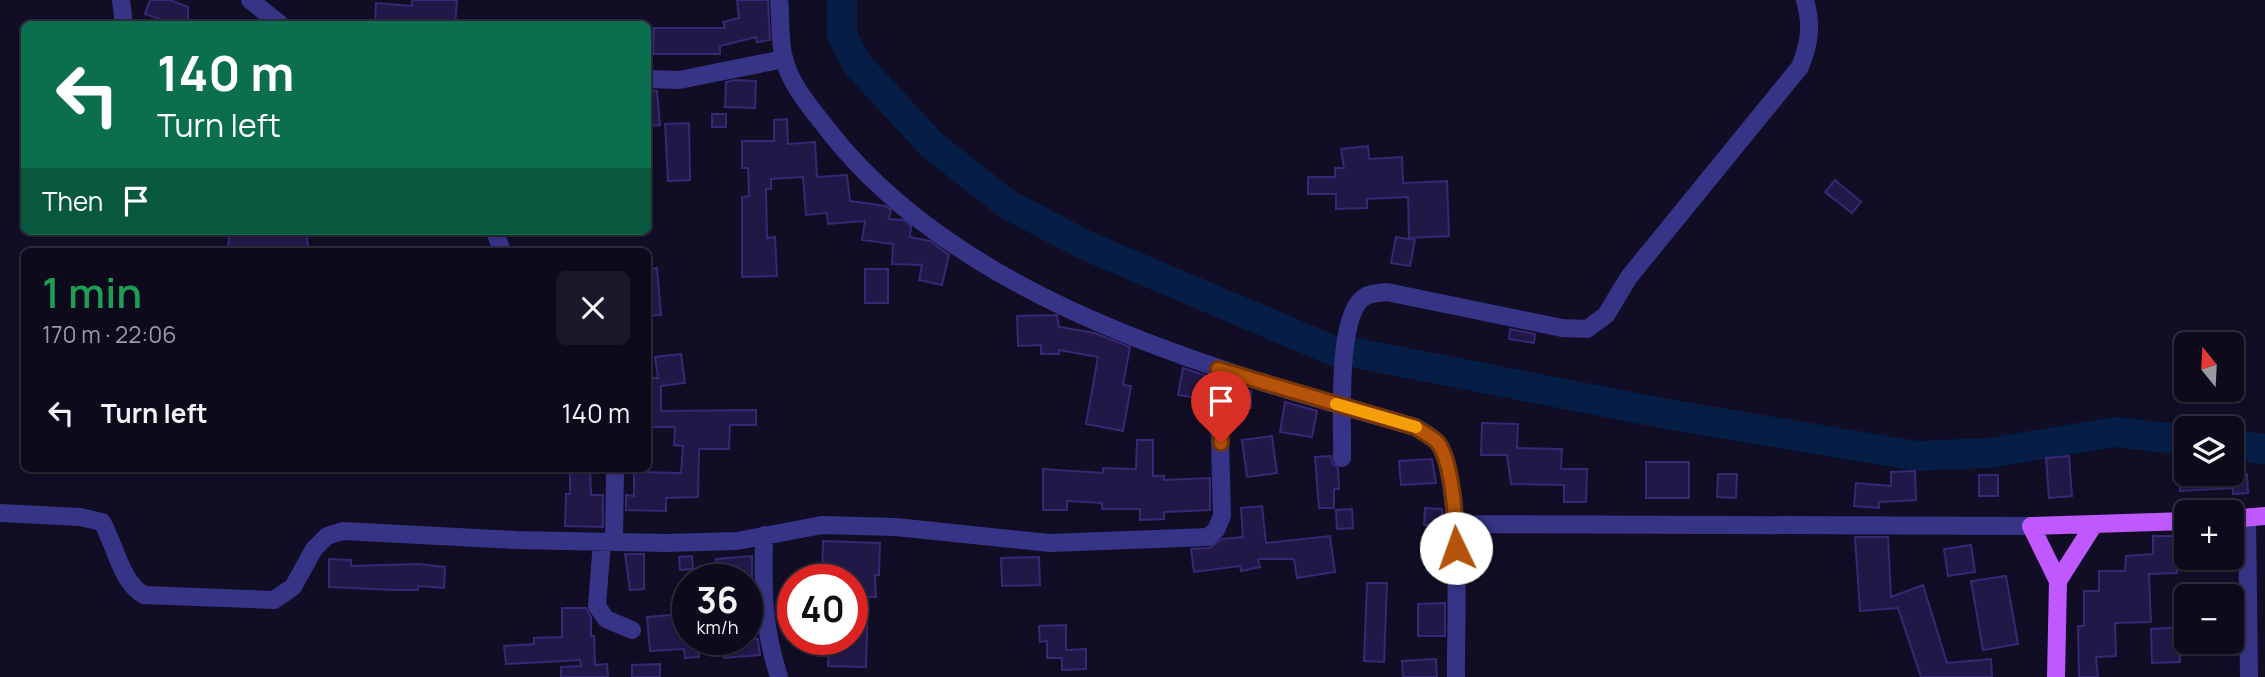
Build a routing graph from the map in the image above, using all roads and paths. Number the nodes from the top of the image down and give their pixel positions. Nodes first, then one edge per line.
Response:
1 (121, 0) edge
2 (250, 0) edge
3 (779, 0) edge
4 (1805, 0) edge
5 (124, 21) edge
6 (275, 21) edge
7 (784, 59) junction
8 (651, 79) edge
9 (1218, 369) junction
10 (1341, 406) junction
11 (1342, 458) dead end
12 (615, 472) edge
13 (0, 513) edge
14 (2248, 517) edge
15 (2174, 522) edge
16 (1456, 524) junction
17 (2031, 526) junction
18 (2093, 526) junction
19 (764, 535) junction
20 (608, 542) junction
21 (2058, 581) junction
22 (632, 630) dead end
23 (779, 677) edge
24 (1457, 677) edge
25 (2056, 677) edge
26 (2249, 677) edge

1 - 5 street
2 - 6 street
3 - 7 street
4 - 10 street
7 - 8 street
7 - 9 street
9 - 10 street
9 - 19 street
10 - 11 street
10 - 16 street
12 - 20 street
13 - 20 street
14 - 26 street
15 - 18 main road
16 - 17 street
16 - 24 street
17 - 18 main road
17 - 21 main road
18 - 21 main road
19 - 20 street
19 - 23 street
20 - 22 street
21 - 25 main road

